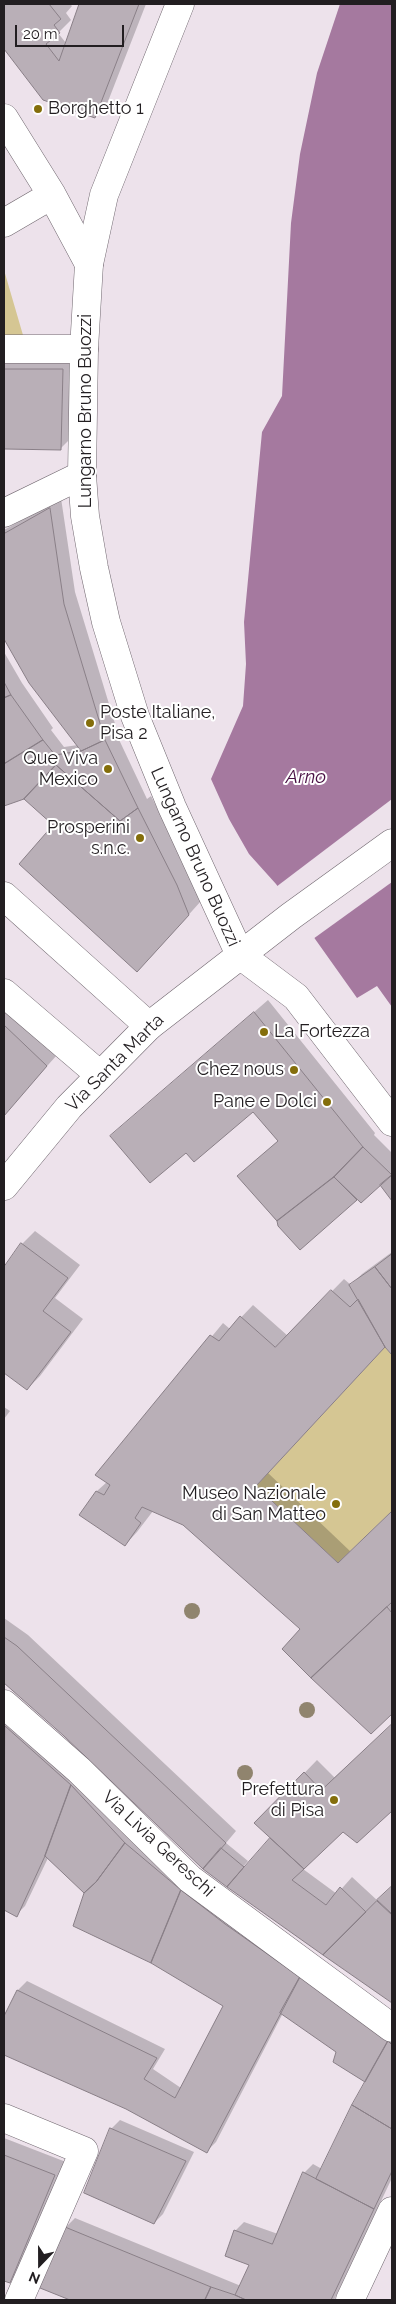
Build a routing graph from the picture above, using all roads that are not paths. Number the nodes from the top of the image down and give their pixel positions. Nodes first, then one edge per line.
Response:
1 (180, 4) edge
2 (4, 118) edge
3 (52, 194) junction
4 (4, 223) edge
5 (89, 264) junction
6 (4, 349) edge
7 (84, 349) junction
8 (82, 475) junction
9 (4, 513) edge
10 (392, 843) edge
11 (4, 896) edge
12 (240, 955) junction
13 (4, 993) edge
14 (149, 1026) junction
15 (100, 1075) junction
16 (392, 1122) edge
17 (4, 1186) edge
18 (4, 1704) edge
19 (392, 2028) edge
20 (4, 2118) edge
21 (392, 2211) edge
22 (4, 2295) edge
23 (18, 2300) edge
24 (350, 2300) edge

1 - 5 street, Lungarno Bruno Buozzi
2 - 3 street
3 - 4 street
3 - 5 street
5 - 7 street, Lungarno Bruno Buozzi
6 - 7 street
7 - 8 street, Lungarno Bruno Buozzi
8 - 9 street
8 - 12 street, Lungarno Bruno Buozzi
10 - 12 street, Via Santa Marta
11 - 14 street
12 - 14 street, Via Santa Marta
12 - 16 street
13 - 15 street
14 - 15 street, Via Santa Marta
15 - 17 street, Via Santa Marta
18 - 19 street, Via Livia Gereschi
20 - 23 street
21 - 24 street
22 - 23 street

